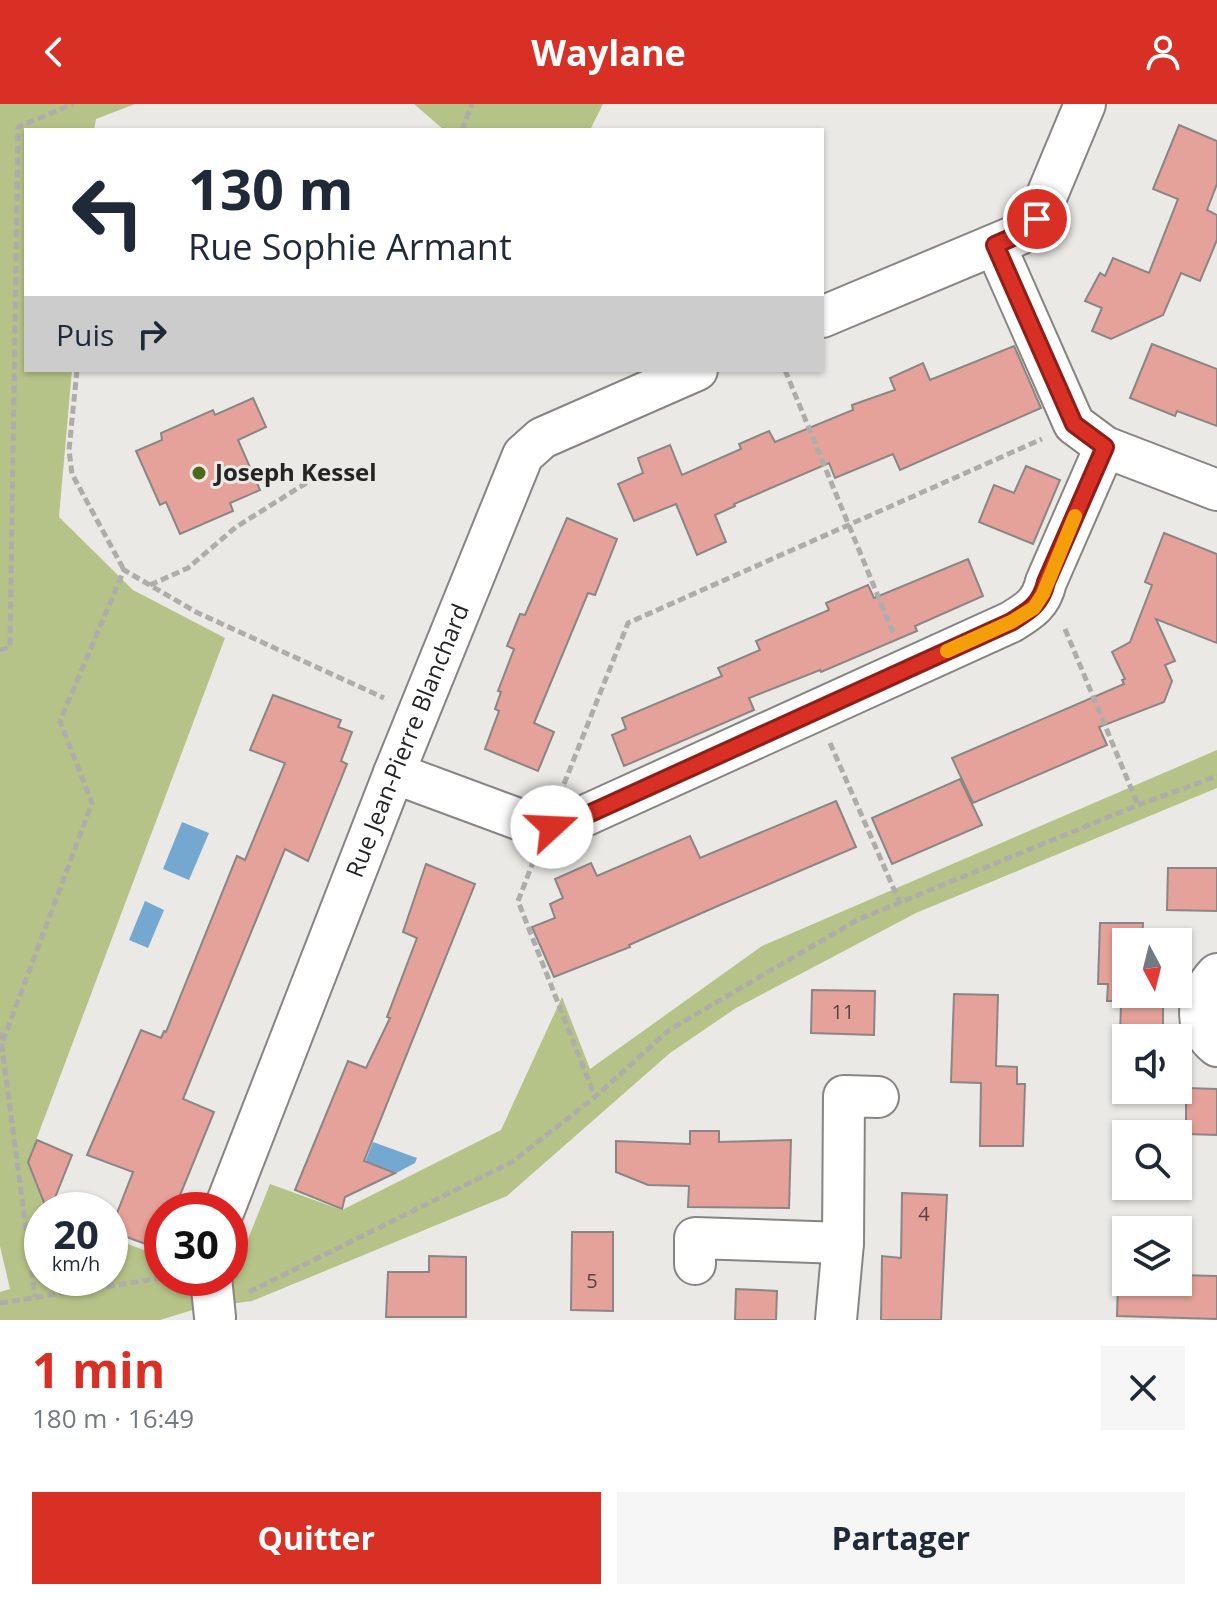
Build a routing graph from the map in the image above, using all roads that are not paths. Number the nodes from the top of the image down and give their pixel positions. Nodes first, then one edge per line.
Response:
1 (1085, 104) edge
2 (995, 245) junction
3 (824, 316) edge
4 (692, 372) edge
5 (1089, 436) junction
6 (1217, 490) edge
7 (394, 773) junction
8 (1217, 974) edge
9 (1217, 1046) edge
10 (878, 1097) dead end
11 (231, 1192) edge
12 (843, 1243) junction
13 (695, 1264) dead end
14 (836, 1320) edge

1 - 2 street
2 - 3 street
2 - 5 street
4 - 7 street, Rue Jean-Pierre Blanchard
5 - 6 street
5 - 7 street
7 - 11 street, Rue Jean-Pierre Blanchard
8 - 9 street
10 - 12 street
12 - 13 street
12 - 14 street

